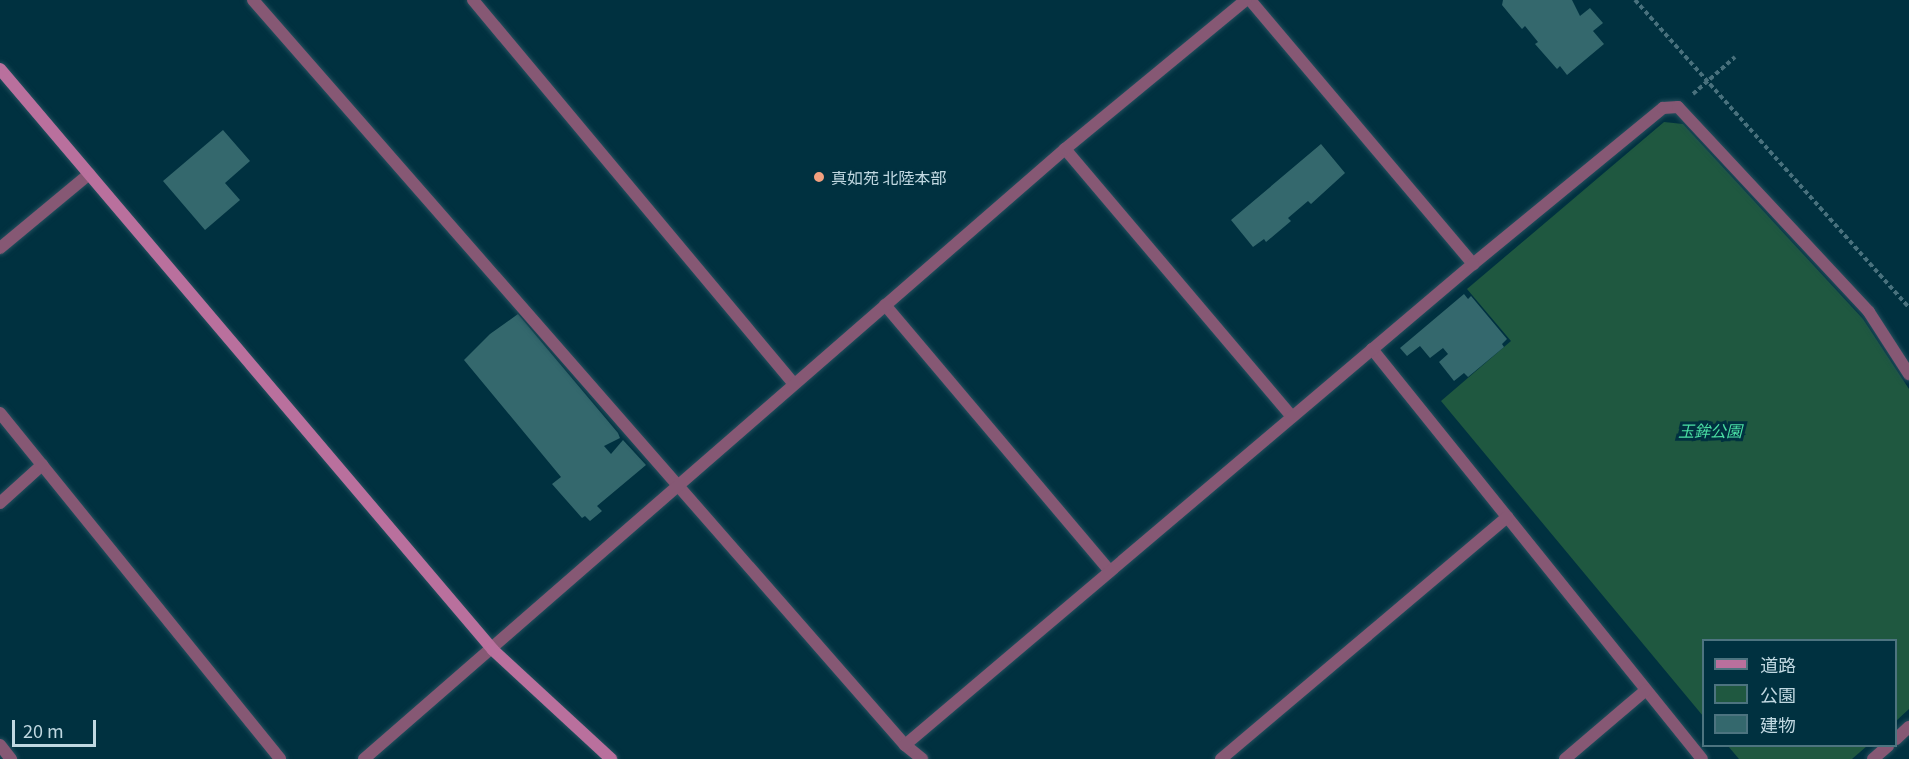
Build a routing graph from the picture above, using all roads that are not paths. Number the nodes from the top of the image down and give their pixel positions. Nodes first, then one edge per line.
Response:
1 (253, 0) edge
2 (472, 0) edge
3 (1248, 0) edge
4 (0, 69) edge
5 (1065, 149) junction
6 (89, 174) junction
7 (0, 248) edge
8 (1473, 264) junction
9 (885, 305) junction
10 (1372, 349) junction
11 (1909, 374) edge
12 (794, 384) junction
13 (0, 413) edge
14 (1292, 417) junction
15 (42, 465) junction
16 (680, 483) junction
17 (0, 503) edge
18 (1507, 517) junction
19 (1110, 571) junction
20 (493, 650) junction
21 (1646, 690) junction
22 (1909, 727) edge
23 (1897, 738) edge
24 (0, 745) edge
25 (905, 745) junction
26 (1887, 747) edge
27 (11, 759) edge
28 (280, 759) edge
29 (364, 759) edge
30 (611, 759) edge
31 (922, 759) edge
32 (1221, 759) edge
33 (1565, 759) edge
34 (1702, 759) edge
35 (1873, 759) edge

1 - 16 street
2 - 12 street
3 - 5 street
3 - 8 street
4 - 6 street
5 - 9 street
5 - 14 street
6 - 7 street
6 - 20 street
8 - 10 street
8 - 11 street
9 - 12 street
9 - 19 street
10 - 14 street
10 - 18 street
12 - 16 street
13 - 15 street
14 - 19 street
15 - 17 street
15 - 28 street
16 - 20 street
16 - 25 street
18 - 21 street
18 - 32 street
19 - 25 street
20 - 29 street
20 - 30 street
21 - 33 street
21 - 34 street
22 - 23 street
24 - 27 street
25 - 31 street
26 - 35 street

